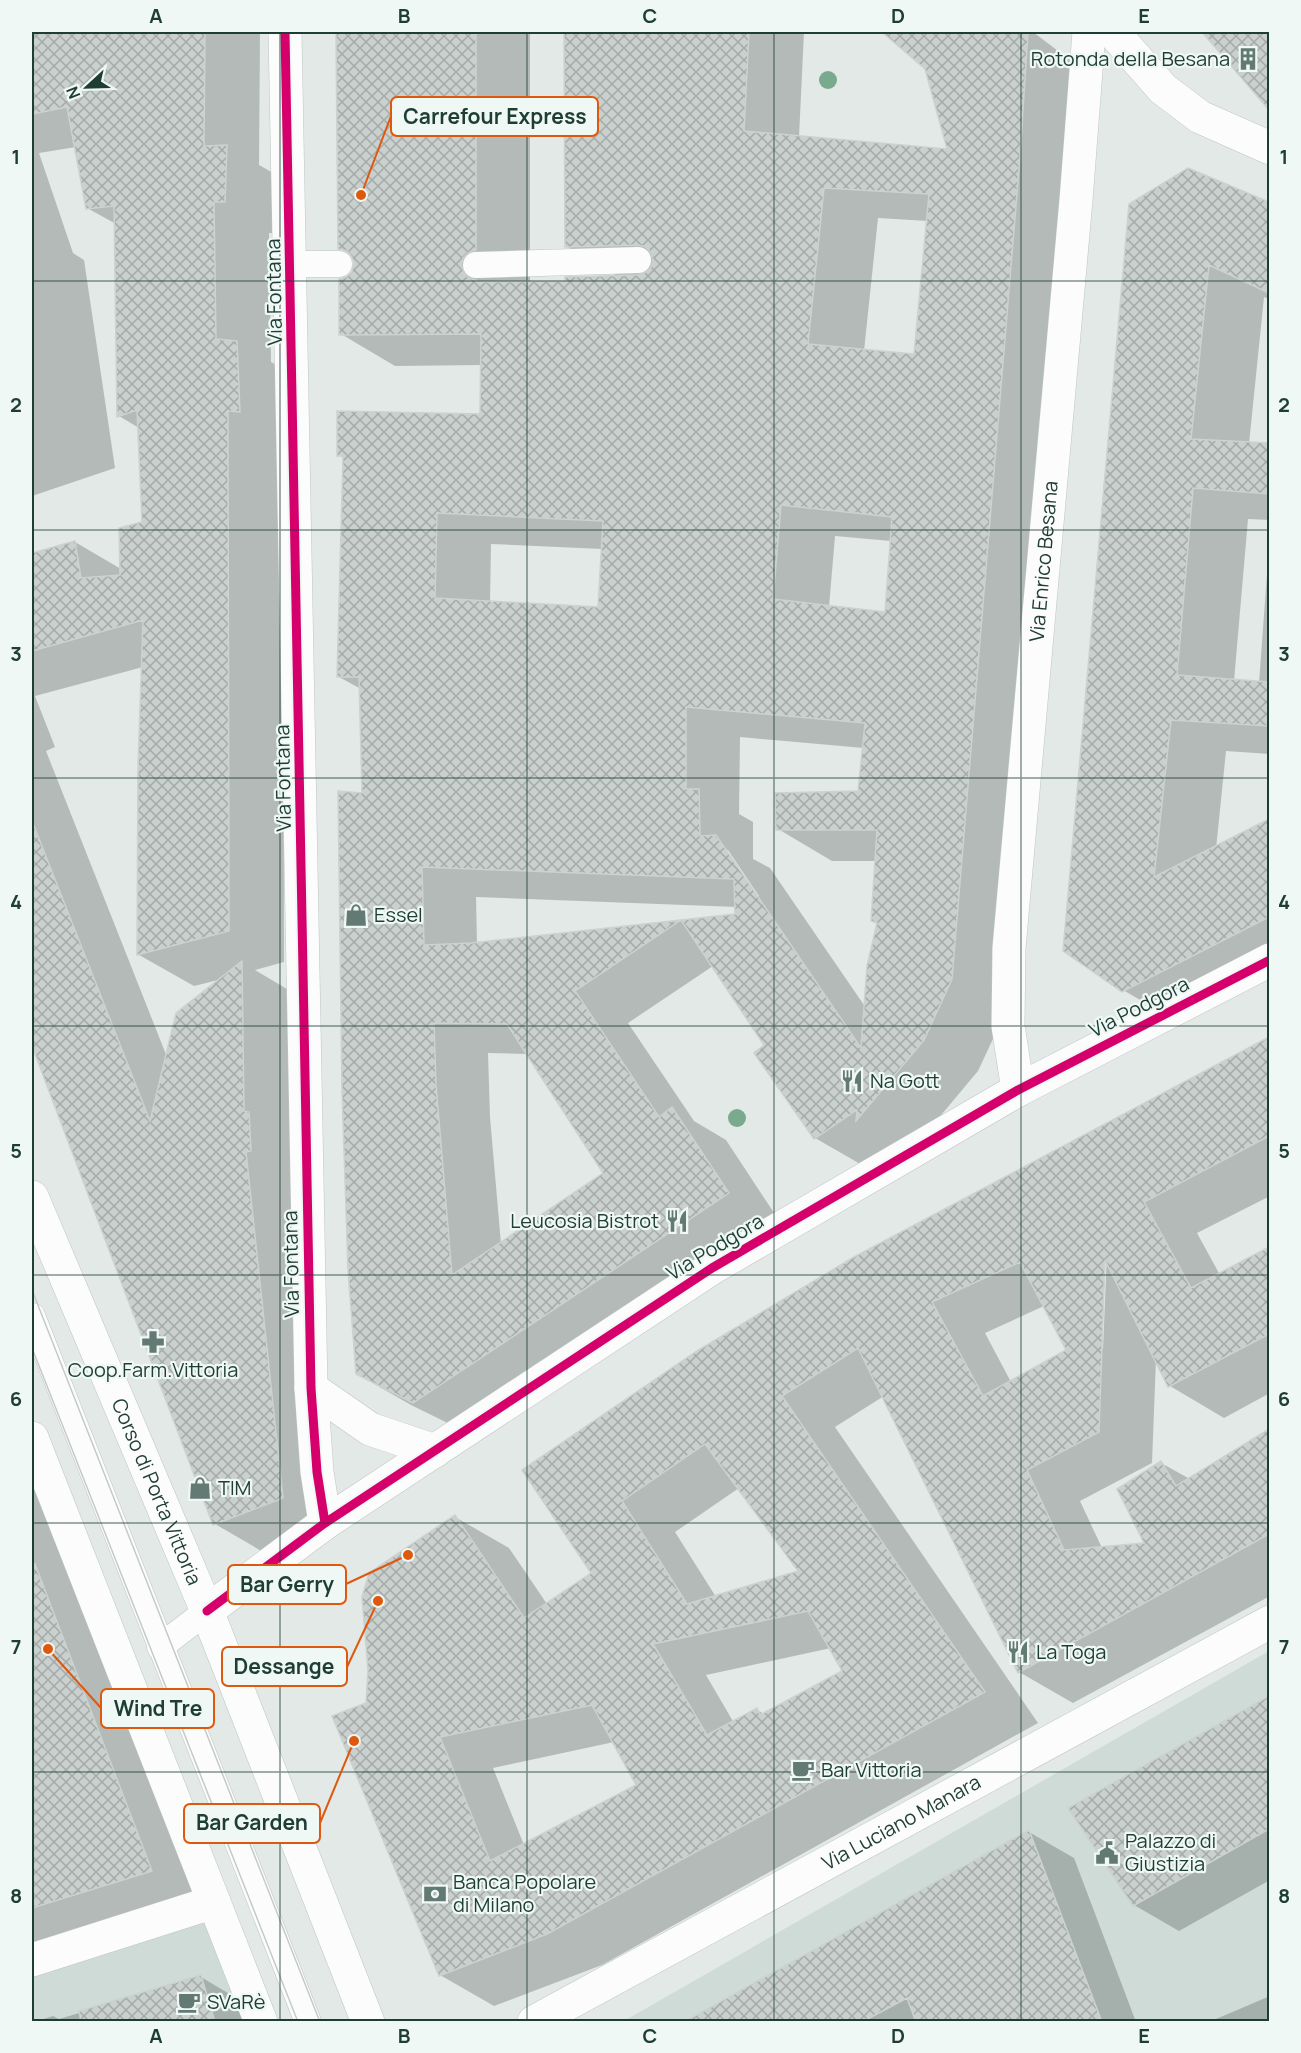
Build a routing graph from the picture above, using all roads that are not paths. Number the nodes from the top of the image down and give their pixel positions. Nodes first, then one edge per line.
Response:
1 (285, 32) edge
2 (1089, 32) edge
3 (1113, 32) edge
4 (1269, 148) edge
5 (638, 260) dead end
6 (291, 264) junction
7 (339, 264) dead end
8 (476, 265) dead end
9 (1269, 960) edge
10 (1018, 1090) junction
11 (32, 1197) edge
12 (32, 1316) edge
13 (311, 1388) junction
14 (32, 1438) edge
15 (435, 1451) junction
16 (325, 1523) junction
17 (207, 1611) junction
18 (1269, 1622) edge
19 (160, 1647) junction
20 (214, 1902) junction
21 (32, 1960) edge
22 (261, 2022) edge
23 (308, 2022) edge
24 (368, 2022) edge
25 (534, 2022) edge

1 - 6 street, Via Fontana
2 - 10 street, Via Enrico Besana
3 - 4 street
5 - 8 lane
6 - 7 lane
6 - 13 street, Via Fontana
9 - 10 street, Via Podgora
10 - 15 street, Via Podgora
11 - 17 street, Corso di Porta Vittoria
12 - 19 lane
13 - 15 street
13 - 16 street, Via Fontana
14 - 20 street
15 - 16 street, Via Podgora
16 - 17 street, Via Podgora
17 - 19 lane
17 - 24 street, Corso di Porta Vittoria
18 - 25 street, Via Luciano Manara
19 - 23 lane
20 - 21 street
20 - 22 street

